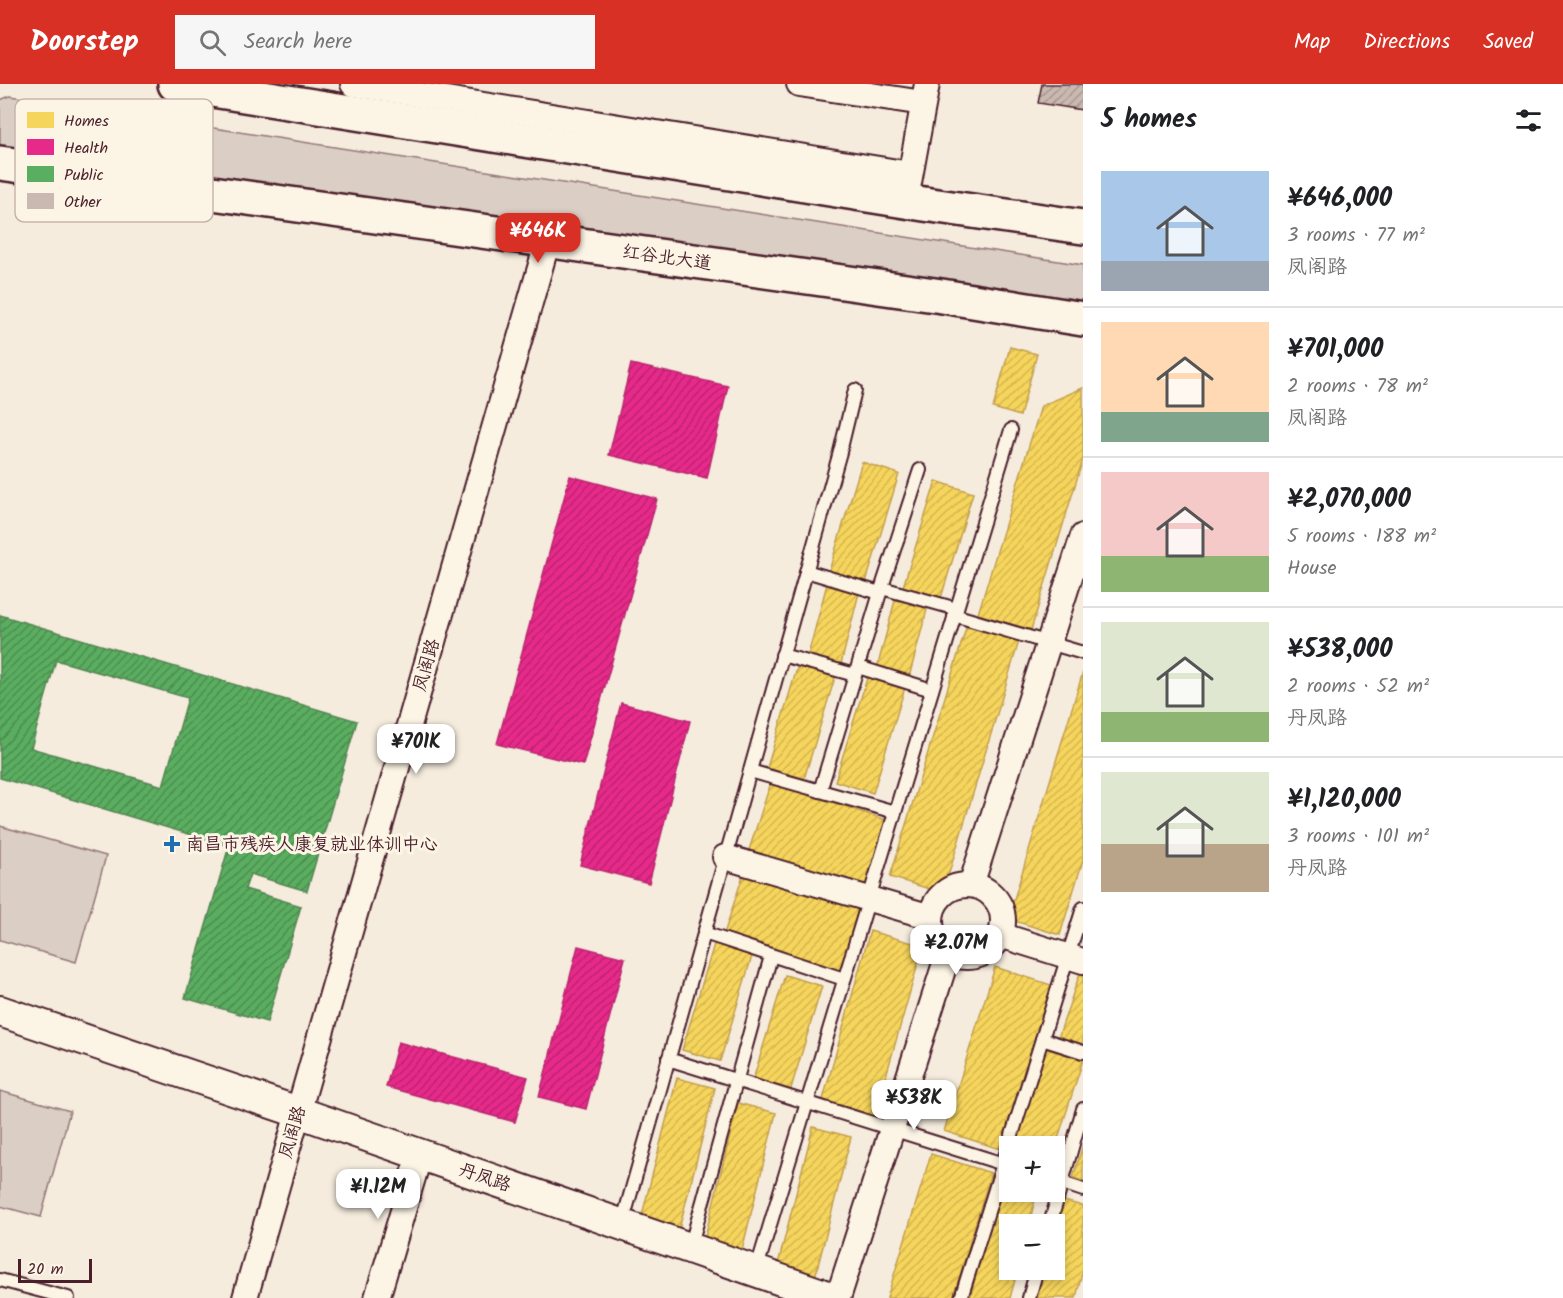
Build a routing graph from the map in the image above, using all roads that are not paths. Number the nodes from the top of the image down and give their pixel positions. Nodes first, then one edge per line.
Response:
1 (175, 84) edge
2 (799, 84) edge
3 (347, 93) edge
4 (925, 93) edge
5 (0, 163) edge
6 (15, 165) edge
7 (908, 187) junction
8 (213, 193) edge
9 (1083, 227) edge
10 (548, 240) junction
11 (1083, 319) edge
12 (855, 390) dead end
13 (1011, 429) dead end
14 (920, 470) dead end
15 (1083, 536) edge
16 (806, 571) junction
17 (881, 590) junction
18 (956, 612) junction
19 (1049, 643) junction
20 (1083, 653) edge
21 (782, 655) junction
22 (856, 671) junction
23 (932, 690) junction
24 (750, 771) junction
25 (820, 791) junction
26 (895, 812) junction
27 (725, 857) junction
28 (971, 885) junction
29 (869, 898) junction
30 (1083, 908) edge
31 (932, 917) junction
32 (704, 933) junction
33 (1000, 935) junction
34 (949, 951) junction
35 (771, 956) junction
36 (1075, 958) edge
37 (844, 980) junction
38 (0, 1011) edge
39 (1042, 1039) junction
40 (1083, 1052) edge
41 (668, 1059) junction
42 (736, 1080) junction
43 (807, 1102) junction
44 (1083, 1109) edge
45 (298, 1112) junction
46 (892, 1129) junction
47 (1014, 1136) edge
48 (420, 1154) junction
49 (1065, 1162) edge
50 (999, 1163) edge
51 (1065, 1184) edge
52 (999, 1186) edge
53 (1083, 1190) edge
54 (622, 1224) junction
55 (690, 1248) junction
56 (756, 1271) junction
57 (0, 1280) edge
58 (1034, 1280) edge
59 (68, 1298) edge
60 (245, 1298) edge
61 (377, 1298) edge
62 (836, 1298) edge
63 (961, 1298) edge
64 (1029, 1298) edge

1 - 3 main road
2 - 4 street
3 - 7 main road
4 - 7 street
5 - 6 main road, 红谷北大道
7 - 9 main road
8 - 10 main road, 红谷北大道
10 - 11 main road, 红谷北大道
10 - 45 street, 凤阁路
12 - 16 lane
13 - 18 lane
14 - 17 lane
15 - 19 street
16 - 17 lane
16 - 21 lane
17 - 18 lane
17 - 22 lane
18 - 19 lane
18 - 23 lane
19 - 20 lane
19 - 28 street
21 - 22 lane
21 - 24 lane
22 - 23 lane
22 - 25 lane
23 - 26 lane
24 - 25 lane
24 - 27 lane
25 - 26 lane
26 - 29 lane
27 - 29 street
27 - 32 lane
28 - 31 street
28 - 33 street
29 - 31 street
29 - 37 lane
30 - 36 lane
31 - 34 street
32 - 35 lane
32 - 41 lane
33 - 34 street
33 - 36 street
34 - 46 street
35 - 37 lane
35 - 42 lane
36 - 39 lane
37 - 43 lane
38 - 45 street, 丹凤路
39 - 40 lane
39 - 47 lane
41 - 42 lane
41 - 54 lane
42 - 43 lane
42 - 55 lane
43 - 46 lane
43 - 56 lane
44 - 49 lane
45 - 48 street, 丹凤路
45 - 60 street, 凤阁路
46 - 50 lane
46 - 62 street
48 - 54 street, 丹凤路
48 - 61 street
51 - 53 lane
52 - 63 lane
54 - 55 street, 丹凤路
55 - 56 street, 丹凤路
56 - 62 street, 丹凤路
57 - 59 lane
58 - 64 lane

